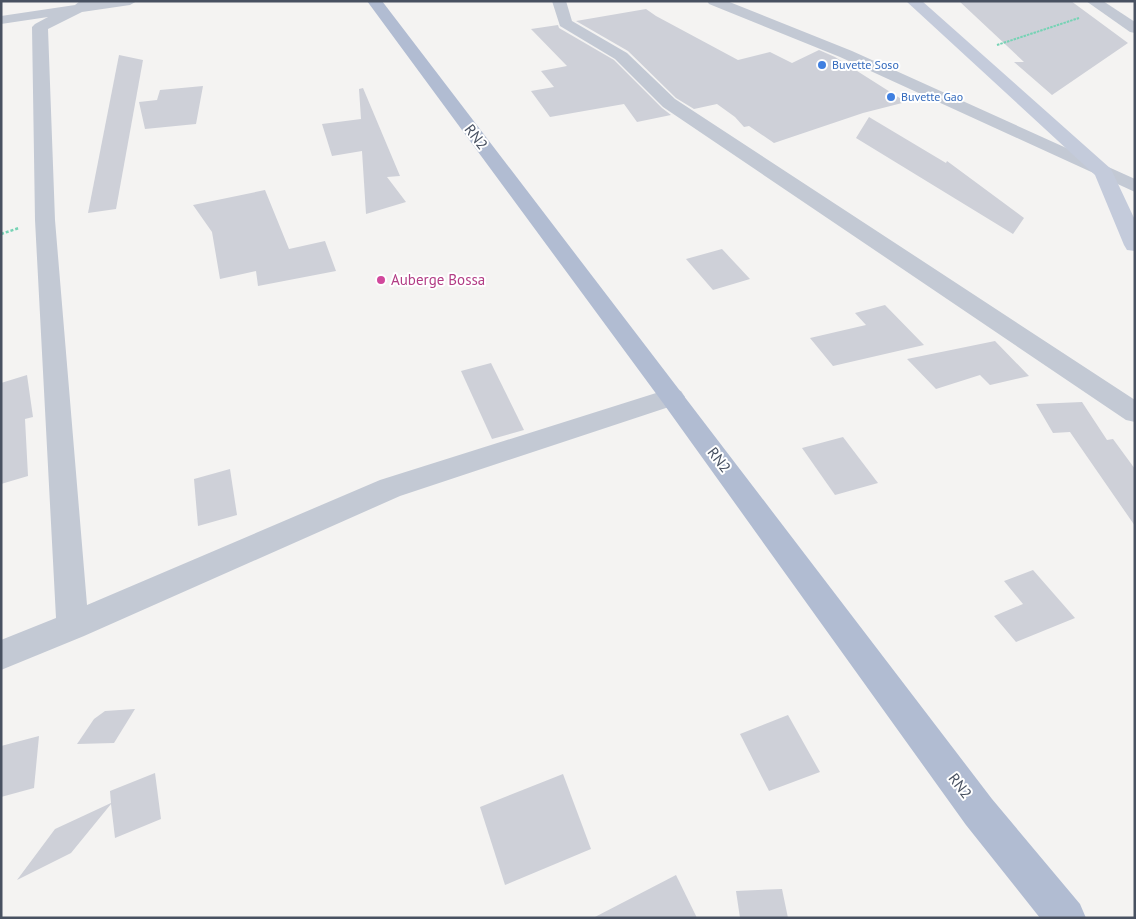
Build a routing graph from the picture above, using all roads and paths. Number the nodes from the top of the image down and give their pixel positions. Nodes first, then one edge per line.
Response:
1 (130, 1) edge
2 (374, 1) edge
3 (560, 1) edge
4 (714, 1) edge
5 (913, 1) edge
6 (1094, 1) edge
7 (85, 5) edge
8 (1106, 10) junction
9 (1, 20) edge
10 (1135, 29) edge
11 (972, 53) junction
12 (1104, 173) junction
13 (1135, 186) edge
14 (1135, 245) edge
15 (672, 397) junction
16 (1135, 413) edge
17 (73, 626) junction
18 (1, 655) edge
19 (1066, 918) edge

1 - 7 street
2 - 15 main road, RN2
3 - 16 street
4 - 12 street
5 - 11 street
6 - 8 street
7 - 9 street
7 - 17 street
8 - 10 street
8 - 11 path
11 - 12 street
12 - 13 street
12 - 14 street
15 - 17 street
15 - 19 main road, RN2
17 - 18 street

